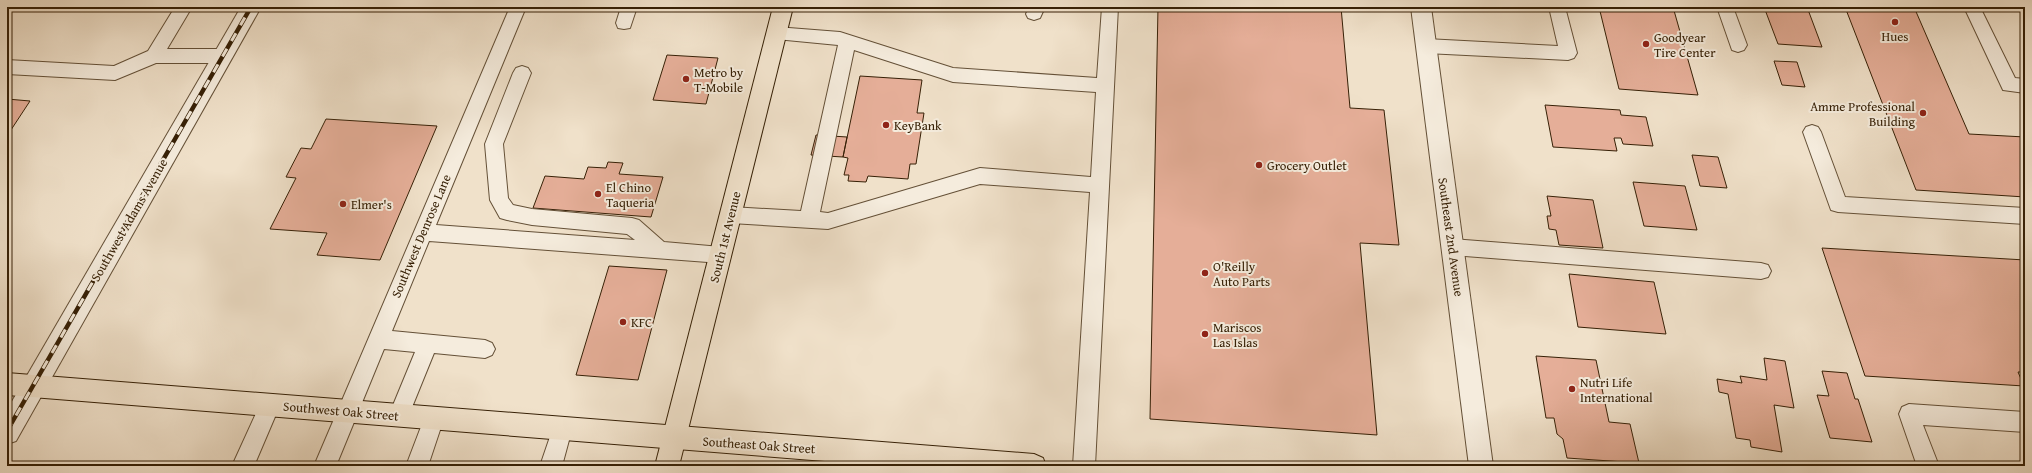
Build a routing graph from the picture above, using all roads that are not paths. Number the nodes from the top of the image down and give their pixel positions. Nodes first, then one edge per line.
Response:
1 (184, 7) edge
2 (251, 7) edge
3 (518, 7) edge
4 (783, 7) edge
5 (1110, 7) edge
6 (1421, 7) edge
7 (1557, 7) edge
8 (1725, 7) edge
9 (1972, 7) edge
10 (776, 34) junction
11 (847, 41) junction
12 (1738, 45) dead end
13 (1426, 46) junction
14 (154, 56) junction
15 (223, 56) junction
16 (7, 67) edge
17 (522, 73) dead end
18 (1106, 86) junction
19 (2025, 86) edge
20 (1812, 132) dead end
21 (1101, 185) junction
22 (731, 215) junction
23 (2025, 216) edge
24 (809, 220) junction
25 (423, 232) junction
26 (1452, 247) junction
27 (660, 251) junction
28 (721, 255) junction
29 (1761, 271) dead end
30 (378, 339) junction
31 (428, 344) junction
32 (484, 349) dead end
33 (7, 384) edge
34 (34, 386) junction
35 (270, 405) junction
36 (348, 411) junction
37 (399, 416) junction
38 (434, 418) junction
39 (2025, 422) edge
40 (562, 429) junction
41 (7, 433) edge
42 (674, 438) junction
43 (924, 462) edge
44 (243, 466) edge
45 (325, 466) edge
46 (417, 466) edge
47 (551, 466) edge
48 (667, 466) edge
49 (1033, 466) edge
50 (1084, 466) edge
51 (1481, 466) edge
52 (1928, 466) edge

1 - 14 lane
2 - 15 street, Southwest Adams Avenue
3 - 25 lane, Southwest Denrose Lane
4 - 10 main road, South 1st Avenue
5 - 18 lane
6 - 13 street, Southeast 2nd Avenue
7 - 13 lane
8 - 12 lane
9 - 19 lane
10 - 11 lane
10 - 22 main road, South 1st Avenue
11 - 18 lane
11 - 24 lane
13 - 26 street, Southeast 2nd Avenue
14 - 15 lane
14 - 16 lane
15 - 34 street, Southwest Adams Avenue
17 - 27 lane
18 - 21 lane
20 - 23 lane
21 - 24 lane
21 - 50 lane
22 - 24 lane
22 - 28 main road, South 1st Avenue
25 - 27 lane
25 - 30 lane, Southwest Denrose Lane
26 - 29 lane
26 - 51 street, Southeast 2nd Avenue
27 - 28 lane
28 - 42 main road, South 1st Avenue
30 - 31 lane
30 - 36 lane, Southwest Denrose Lane
31 - 32 lane
31 - 37 lane
33 - 34 main road, Southwest Oak Street
34 - 35 main road, Southwest Oak Street
34 - 41 street, Southwest Adams Avenue
35 - 36 main road, Southwest Oak Street
35 - 44 lane
36 - 37 main road, Southwest Oak Street
36 - 45 lane, Southwest Denrose Lane
37 - 38 main road, Southwest Oak Street
38 - 40 main road, Southwest Oak Street
38 - 46 lane
39 - 52 lane
40 - 42 main road, Southwest Oak Street
40 - 47 lane
42 - 43 main road, Southeast Oak Street
42 - 48 main road, South 1st Avenue
43 - 49 main road, Southeast Oak Street

